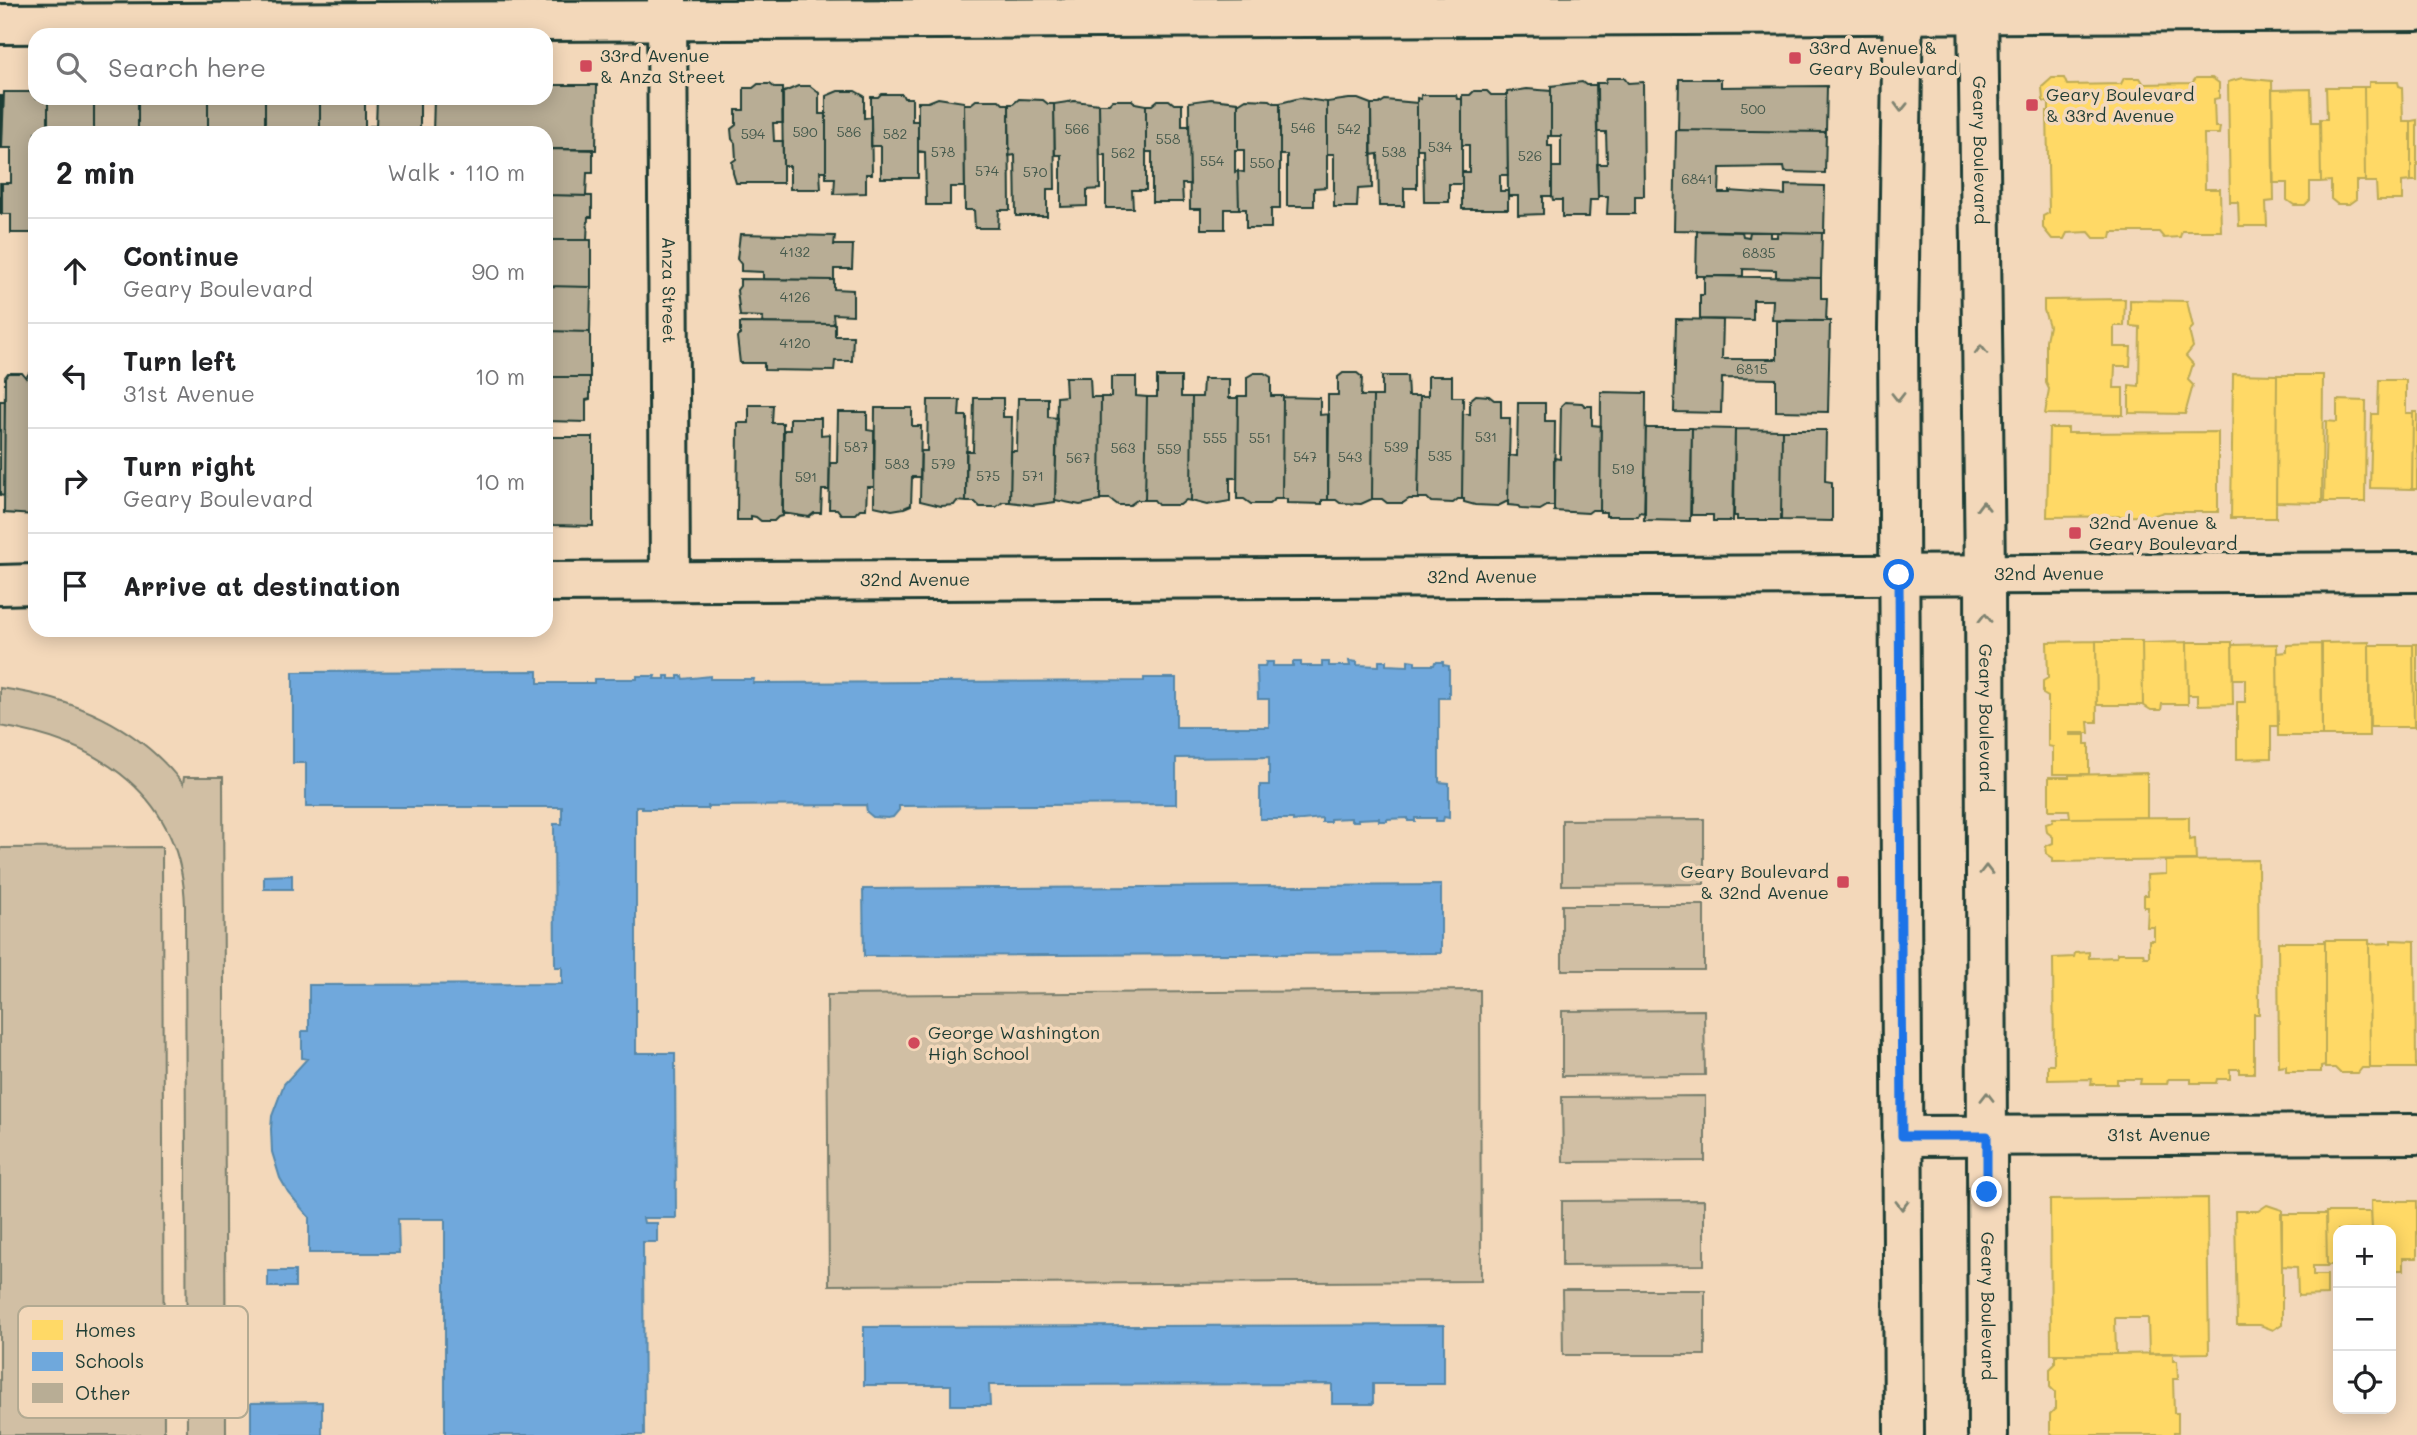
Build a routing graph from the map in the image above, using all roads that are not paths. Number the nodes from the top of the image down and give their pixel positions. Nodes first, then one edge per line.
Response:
1 (1903, 7) edge
2 (1978, 7) edge
3 (667, 10) edge
4 (2417, 11) edge
5 (0, 24) edge
6 (2417, 572) edge
7 (1899, 575) junction
8 (1985, 575) junction
9 (670, 581) junction
10 (553, 582) edge
11 (28, 584) edge
12 (0, 585) edge
13 (2417, 1134) edge
14 (1902, 1136) junction
15 (1987, 1136) junction
16 (1904, 1435) edge
17 (1988, 1435) edge

1 - 2 street
1 - 3 street
1 -> 7 street
2 - 4 street
8 -> 2 street, Geary Boulevard
3 - 5 street
3 - 9 street, Anza Street
6 - 8 street, 32nd Avenue
7 - 8 street, 32nd Avenue
7 - 9 street, 32nd Avenue
7 - 14 street
15 -> 8 street, Geary Boulevard
9 - 10 street, 32nd Avenue
11 - 12 street
13 - 15 street, 31st Avenue
14 - 15 street, 31st Avenue
14 -> 16 street
15 - 17 street, Geary Boulevard

